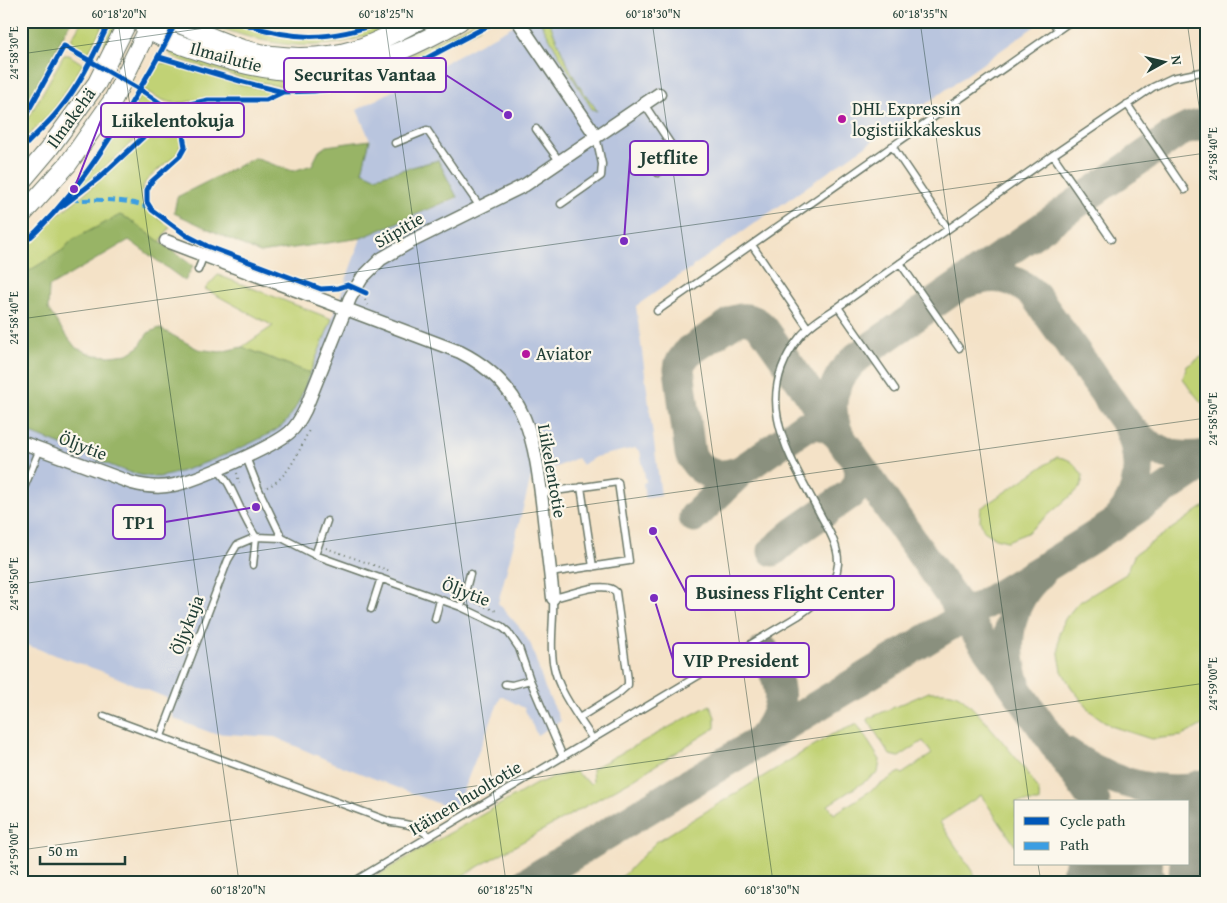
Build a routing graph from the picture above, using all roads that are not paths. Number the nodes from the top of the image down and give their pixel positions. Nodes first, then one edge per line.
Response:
1 (128, 21) edge
2 (172, 21) edge
3 (418, 21) edge
4 (460, 21) edge
5 (518, 21) edge
6 (1052, 21) edge
7 (1071, 21) edge
8 (146, 24) edge
9 (1058, 30) junction
10 (1206, 70) edge
11 (659, 94) dead end
12 (644, 104) junction
13 (1127, 104) junction
14 (536, 129) dead end
15 (596, 136) junction
16 (396, 143) dead end
17 (638, 146) dead end
18 (892, 146) junction
19 (1053, 155) junction
20 (560, 162) junction
21 (21, 182) edge
22 (1185, 190) dead end
23 (561, 204) dead end
24 (480, 207) junction
25 (21, 216) edge
26 (948, 229) junction
27 (1111, 239) dead end
28 (166, 241) dead end
29 (752, 245) junction
30 (204, 255) junction
31 (900, 262) junction
32 (198, 270) dead end
33 (838, 306) junction
34 (345, 307) junction
35 (658, 311) dead end
36 (808, 328) junction
37 (960, 348) dead end
38 (895, 389) dead end
39 (21, 442) edge
40 (40, 449) junction
41 (246, 456) junction
42 (218, 468) junction
43 (581, 487) junction
44 (23, 490) dead end
45 (541, 493) junction
46 (327, 521) dead end
47 (256, 537) junction
48 (282, 538) junction
49 (315, 555) junction
50 (253, 565) dead end
51 (593, 567) junction
52 (550, 573) junction
53 (470, 574) dead end
54 (381, 578) junction
55 (553, 598) junction
56 (440, 600) junction
57 (461, 607) junction
58 (372, 609) dead end
59 (435, 618) dead end
60 (530, 680) junction
61 (506, 684) dead end
62 (104, 716) dead end
63 (578, 718) junction
64 (161, 736) junction
65 (592, 738) junction
66 (564, 757) junction
67 (429, 836) junction
68 (354, 882) edge

1 - 21 main road, Ilmakehä
2 - 3 main road, Ilmailutie
4 - 8 main road, Ilmailutie
5 - 15 street
6 - 9 lane
7 - 9 lane
8 - 25 main road, Ilmakehä
9 - 18 lane
10 - 13 lane, Itäinen huoltotie
11 - 12 street, Siipitie
12 - 15 street, Siipitie
12 - 17 lane
13 - 19 lane, Itäinen huoltotie
13 - 22 lane
14 - 20 lane
15 - 20 street, Siipitie
15 - 23 lane
16 - 24 lane
18 - 26 lane
18 - 29 lane
19 - 26 lane, Itäinen huoltotie
19 - 27 lane
20 - 24 street, Siipitie
24 - 34 street, Siipitie
26 - 31 lane, Itäinen huoltotie
28 - 30 street, Liikelentotie
29 - 35 lane
29 - 36 lane
30 - 32 lane
30 - 34 street, Liikelentotie
31 - 33 lane, Itäinen huoltotie
31 - 37 lane
33 - 36 lane, Itäinen huoltotie
33 - 38 lane
34 - 41 street, Siipitie
34 - 45 street, Liikelentotie
36 - 65 lane, Itäinen huoltotie
39 - 40 street, Öljytie
40 - 42 street, Öljytie
40 - 44 lane
41 - 42 street, Öljytie
41 - 48 lane
42 - 47 lane
43 - 45 lane
43 - 51 lane
43 - 51 lane
45 - 52 street, Liikelentotie
46 - 49 lane
47 - 48 lane, Öljytie
47 - 50 lane
47 - 64 lane, Öljykuja
48 - 49 lane, Öljytie
49 - 54 lane, Öljytie
51 - 52 lane
52 - 55 street, Liikelentotie
53 - 57 lane
54 - 56 lane, Öljytie
54 - 58 lane
55 - 63 lane
55 - 63 lane
56 - 57 lane, Öljytie
56 - 59 lane
57 - 60 lane, Öljytie
60 - 61 lane
60 - 66 lane, Öljytie
62 - 64 lane
63 - 65 lane
64 - 67 lane
65 - 66 lane, Itäinen huoltotie
66 - 67 lane, Itäinen huoltotie
67 - 68 lane, Itäinen huoltotie

